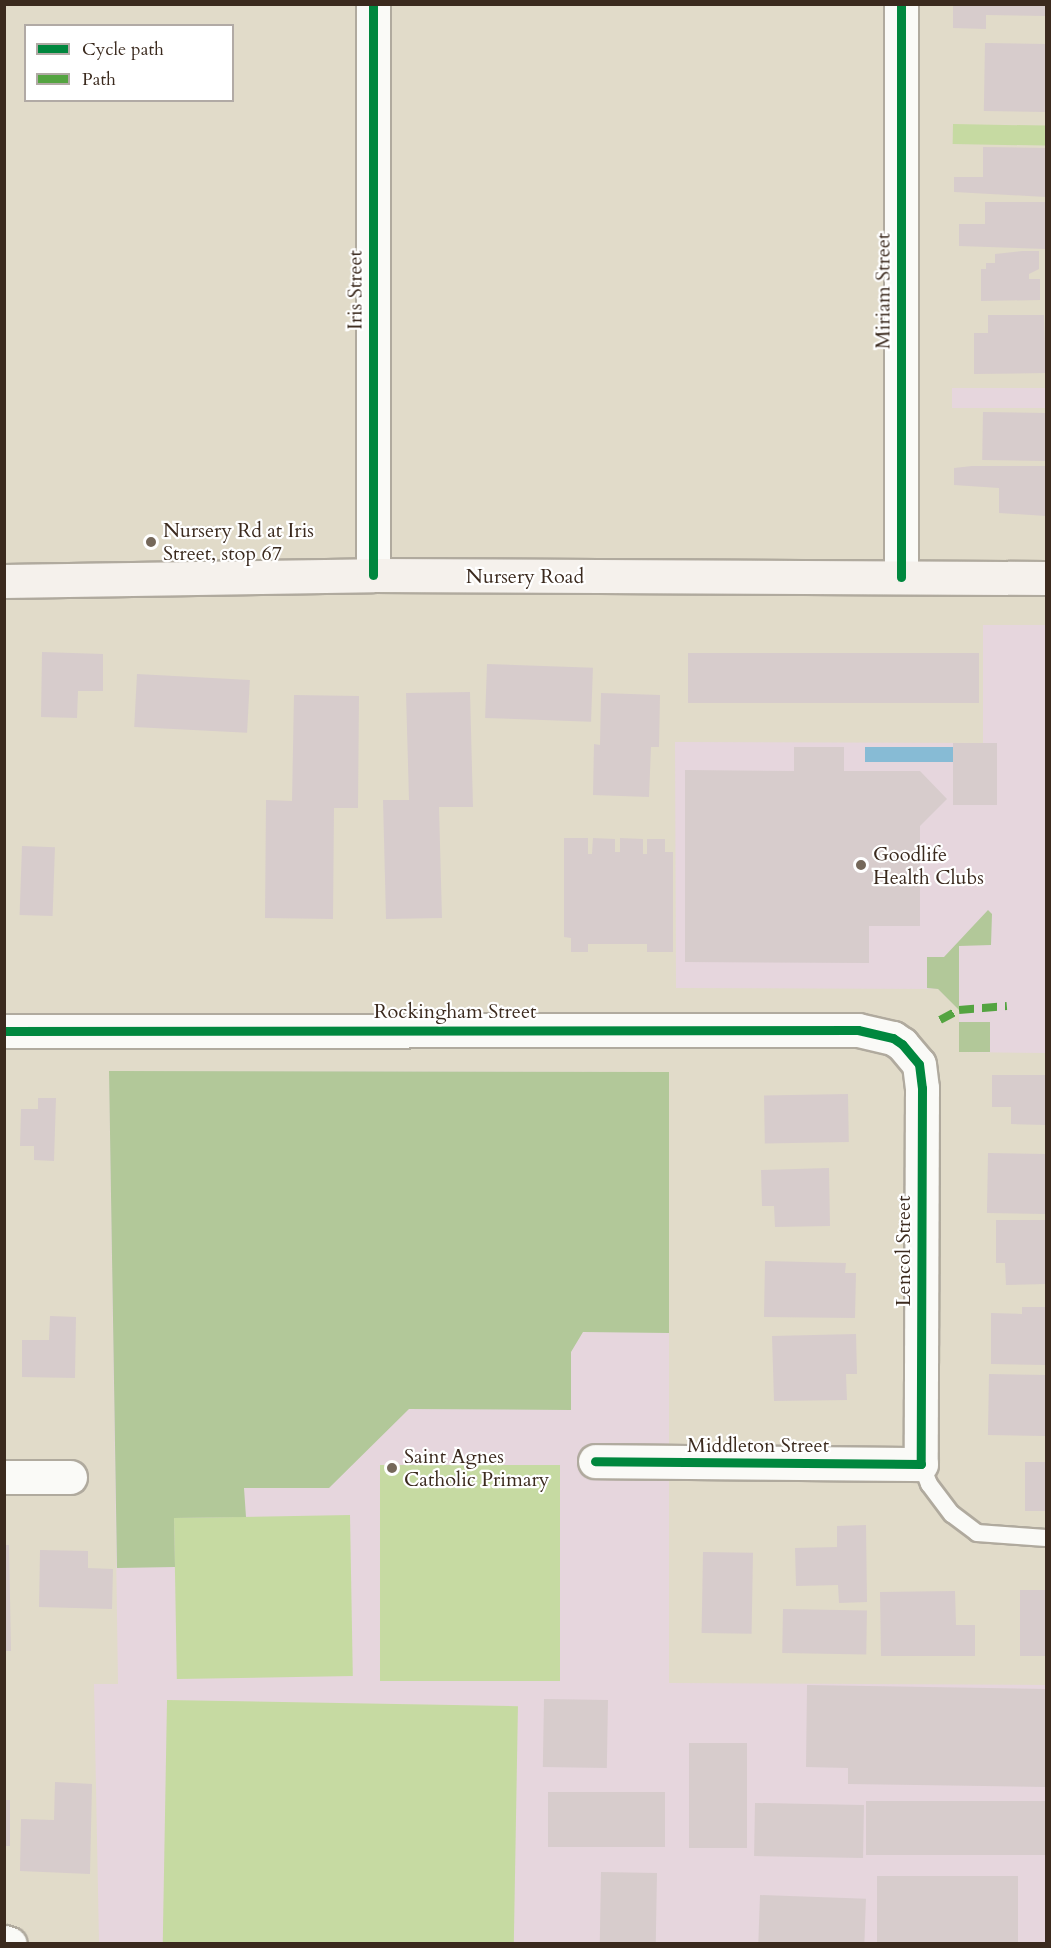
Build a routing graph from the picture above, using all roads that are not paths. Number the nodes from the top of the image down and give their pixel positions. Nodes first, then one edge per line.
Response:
1 (373, 4) edge
2 (901, 4) edge
3 (373, 575) junction
4 (901, 577) junction
5 (1047, 578) edge
6 (4, 581) edge
7 (4, 1031) edge
8 (902, 1044) joint
9 (595, 1461) dead end
10 (921, 1464) junction
11 (4, 1477) edge
12 (70, 1477) dead end
13 (1047, 1538) edge
14 (4, 1942) edge
15 (10, 1944) edge

1 - 3 street, Iris Street
2 - 4 street, Miriam Street
3 - 4 main road, Nursery Road
3 - 6 main road, Nursery Road
4 - 5 main road, Nursery Road
7 - 8 street, Rockingham Street
8 - 10 street, Lencol Street
9 - 10 street, Middleton Street
10 - 13 lane
11 - 12 street
14 - 15 street

